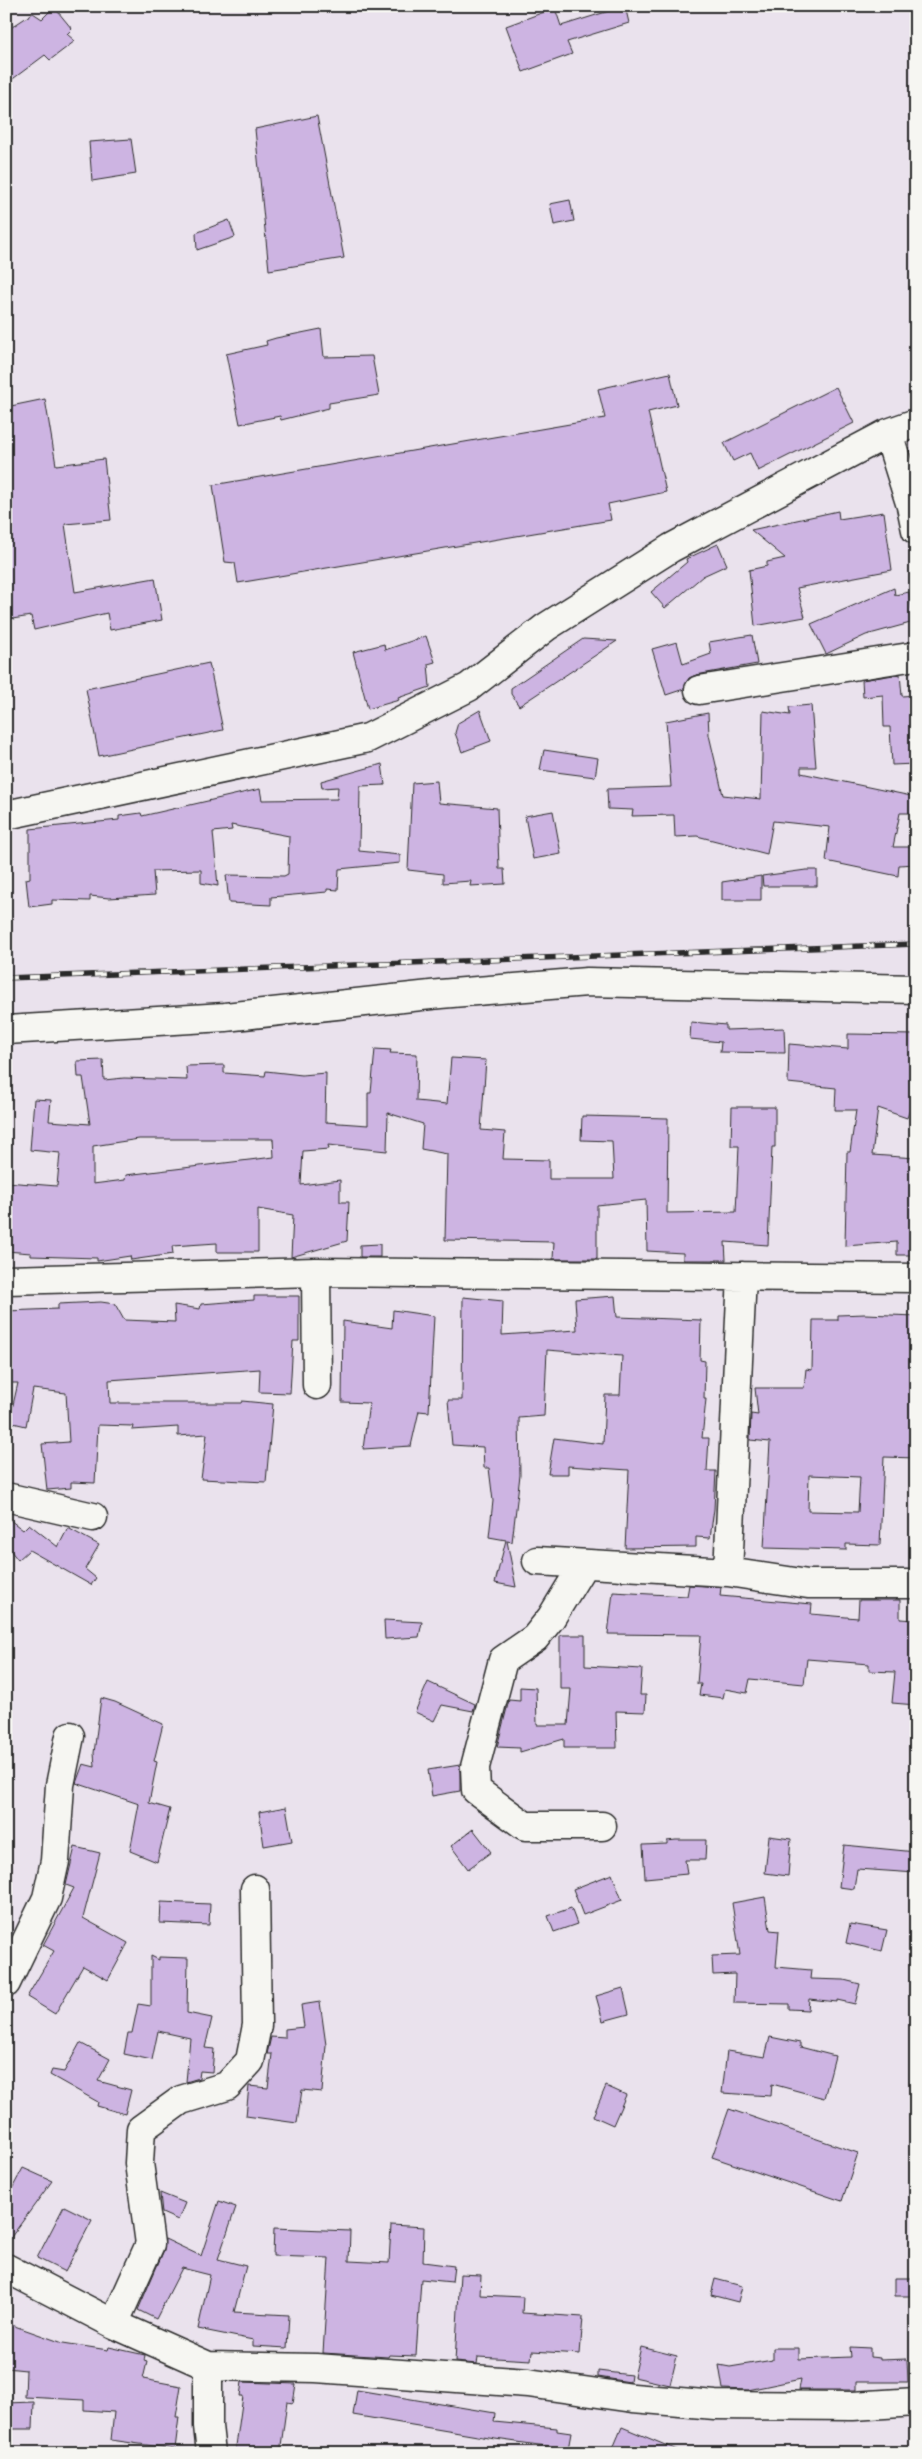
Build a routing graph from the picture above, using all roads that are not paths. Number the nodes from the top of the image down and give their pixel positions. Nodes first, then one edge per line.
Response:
1 (916, 423) edge
2 (888, 433) junction
3 (916, 530) edge
4 (916, 656) edge
5 (699, 690) dead end
6 (6, 815) edge
7 (916, 989) edge
8 (6, 1030) edge
9 (316, 1272) junction
10 (742, 1276) junction
11 (916, 1278) edge
12 (6, 1280) edge
13 (317, 1385) dead end
14 (6, 1498) edge
15 (93, 1517) dead end
16 (537, 1561) dead end
17 (584, 1564) junction
18 (728, 1572) junction
19 (916, 1584) edge
20 (70, 1736) dead end
21 (602, 1826) dead end
22 (255, 1889) dead end
23 (6, 1983) edge
24 (6, 2268) edge
25 (114, 2324) junction
26 (208, 2366) junction
27 (916, 2402) edge
28 (211, 2453) edge

1 - 2 street
2 - 3 street
2 - 6 street
4 - 5 street
7 - 8 street
9 - 10 street
9 - 12 street
9 - 13 street
10 - 11 street
10 - 18 street
14 - 15 street
16 - 17 street
17 - 18 street
17 - 21 street
18 - 19 street
20 - 23 street
22 - 25 street
24 - 25 street
25 - 26 street
26 - 27 street
26 - 28 street

